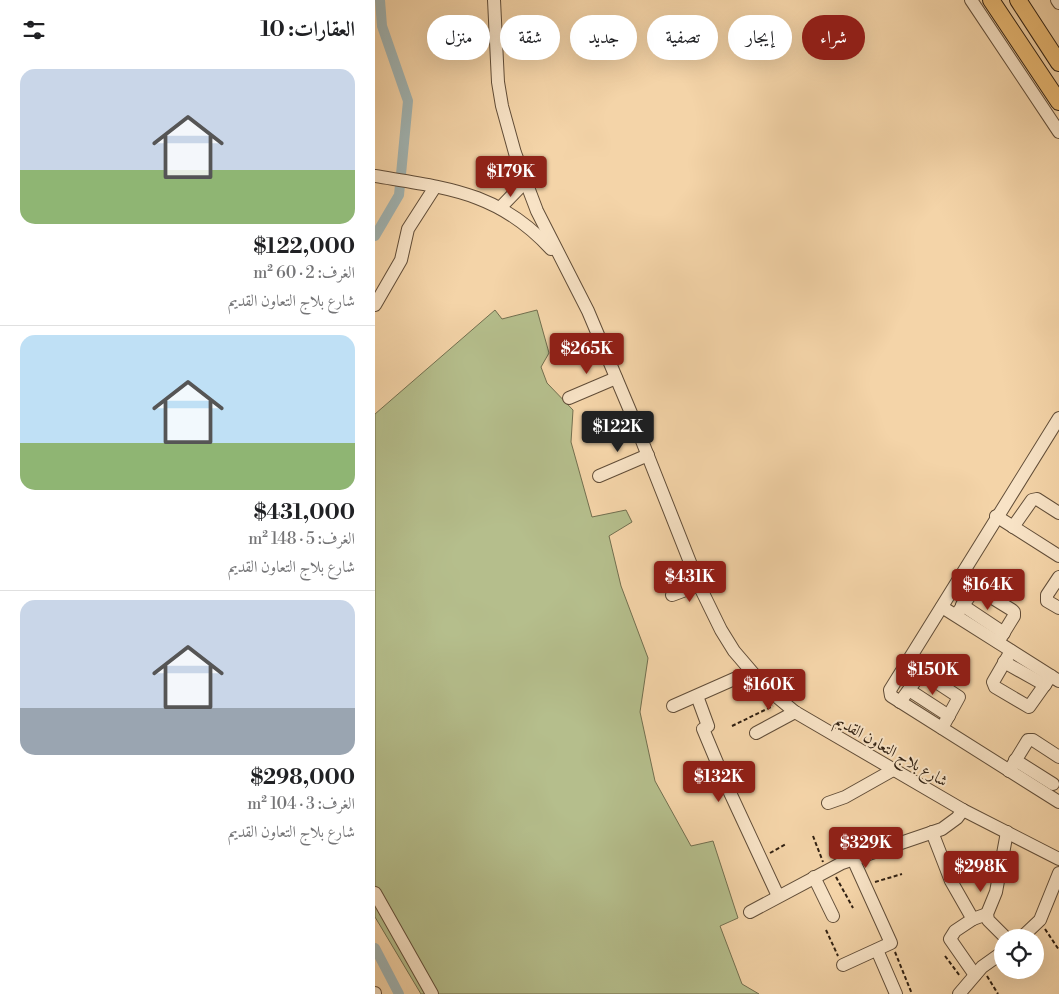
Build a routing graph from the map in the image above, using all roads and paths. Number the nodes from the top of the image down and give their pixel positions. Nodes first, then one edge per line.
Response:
1 (494, 0) edge
2 (971, 0) edge
3 (991, 0) edge
4 (1018, 0) edge
5 (1059, 63) edge
6 (1059, 102) edge
7 (1059, 132) edge
8 (377, 179) edge
9 (526, 181) junction
10 (430, 186) junction
11 (500, 208) junction
12 (564, 265) junction
13 (375, 305) edge
14 (616, 378) junction
15 (569, 398) dead end
16 (1059, 418) edge
17 (1055, 432) edge
18 (648, 455) junction
19 (599, 476) dead end
20 (1059, 513) edge
21 (997, 516) junction
22 (1013, 527) junction
23 (1057, 551) edge
24 (1059, 577) edge
25 (699, 585) junction
26 (672, 595) dead end
27 (942, 607) junction
28 (1059, 608) edge
29 (959, 610) junction
30 (1001, 637) junction
31 (1011, 650) junction
32 (1004, 662) junction
33 (750, 672) junction
34 (1051, 680) edge
35 (909, 690) junction
36 (697, 696) junction
37 (782, 702) junction
38 (900, 702) junction
39 (673, 706) dead end
40 (795, 712) junction
41 (949, 716) junction
42 (732, 726) dead end
43 (942, 728) junction
44 (756, 733) dead end
45 (1059, 757) edge
46 (1012, 765) junction
47 (893, 770) junction
48 (1053, 785) edge
49 (1059, 802) edge
50 (829, 803) dead end
51 (963, 810) junction
52 (932, 832) junction
53 (1007, 832) junction
54 (813, 836) dead end
55 (786, 844) dead end
56 (760, 858) junction
57 (853, 858) junction
58 (1059, 859) edge
59 (824, 872) junction
60 (1059, 873) edge
61 (902, 874) dead end
62 (865, 885) junction
63 (375, 893) edge
64 (778, 896) junction
65 (853, 908) dead end
66 (750, 912) dead end
67 (987, 914) junction
68 (833, 916) dead end
69 (973, 919) junction
70 (1040, 920) junction
71 (998, 929) edge
72 (1030, 929) edge
73 (826, 930) dead end
74 (891, 943) junction
75 (877, 950) junction
76 (1059, 950) edge
77 (945, 956) dead end
78 (994, 960) edge
79 (843, 965) joint
80 (967, 984) edge
81 (432, 994) edge
82 (896, 994) edge
83 (912, 994) edge
84 (998, 994) edge

1 - 9 street, شارع بلاج التعاون القديم
2 - 7 street
3 - 6 main road
4 - 5 main road
8 - 10 street
9 - 11 street
9 - 12 street, شارع بلاج التعاون القديم
10 - 11 street
10 - 13 street
11 - 12 street
12 - 14 street, شارع بلاج التعاون القديم
14 - 15 street
14 - 18 street, شارع بلاج التعاون القديم
16 - 17 street
17 - 21 street
18 - 19 street
18 - 25 street, شارع بلاج التعاون القديم
20 - 22 street
21 - 22 street
21 - 27 street
22 - 23 street
24 - 28 street
25 - 26 street
25 - 33 street, شارع بلاج التعاون القديم
27 - 29 street
27 - 38 street
29 - 30 street
29 - 30 street
30 - 31 street
31 - 32 street
31 - 34 street
32 - 34 street
32 - 34 street
33 - 36 street
33 - 37 street, شارع بلاج التعاون القديم
35 - 38 street
35 - 41 street
35 - 41 street
36 - 39 street
36 - 56 street
37 - 40 street, شارع بلاج التعاون القديم
37 - 42 path
38 - 43 street
40 - 44 street
40 - 47 street, شارع بلاج التعاون القديم
41 - 43 street
43 - 46 street
45 - 46 street
46 - 48 street
47 - 50 street
47 - 51 street, شارع بلاج التعاون القديم
48 - 49 street
51 - 52 street
51 - 53 street, شارع بلاج التعاون القديم
52 - 57 street
52 - 69 street
53 - 58 street, شارع بلاج التعاون القديم
53 - 67 street
54 - 59 path
55 - 56 path
56 - 64 street
57 - 59 street
57 - 62 street
59 - 64 street
59 - 65 path
59 - 68 street
60 - 70 street
61 - 62 path
62 - 74 street
63 - 81 street
64 - 66 street
67 - 69 street
67 - 71 street
69 - 80 street
70 - 72 street
70 - 76 path
73 - 79 path
74 - 75 street
74 - 83 path
75 - 79 street
75 - 82 street
77 - 80 path
78 - 80 street
80 - 84 path

